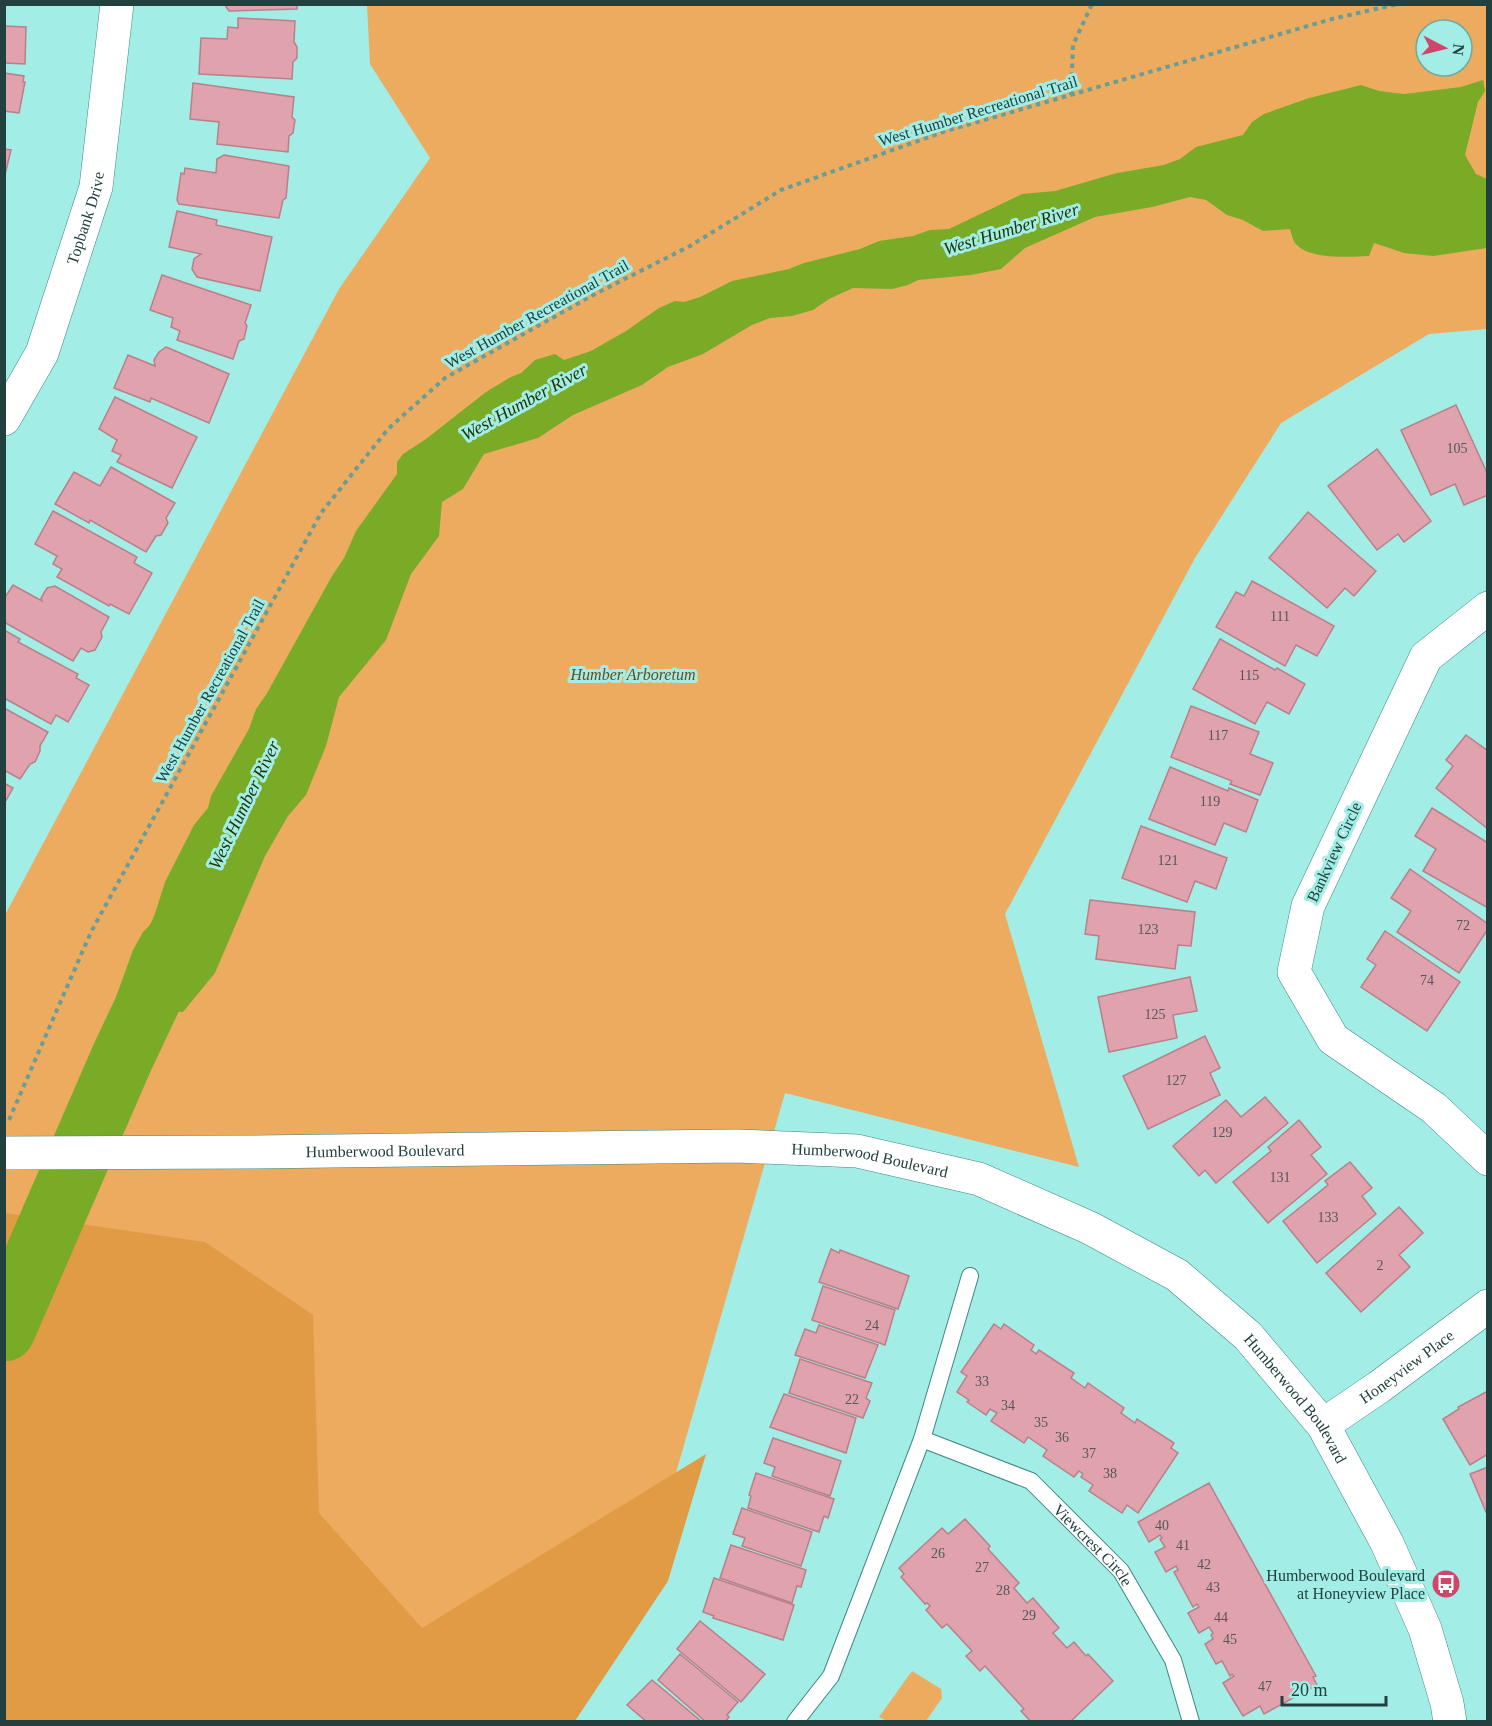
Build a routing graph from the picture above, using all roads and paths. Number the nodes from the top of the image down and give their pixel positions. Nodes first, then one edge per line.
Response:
1 (117, 4) edge
2 (1092, 4) edge
3 (1398, 4) edge
4 (1071, 94) junction
5 (4, 419) edge
6 (1488, 608) edge
7 (7, 1137) edge
8 (1488, 1159) edge
9 (970, 1276) dead end
10 (1488, 1306) edge
11 (1323, 1425) junction
12 (922, 1439) junction
13 (795, 1722) edge
14 (1191, 1722) edge
15 (1450, 1722) edge

1 - 5 street, Topbank Drive
2 - 4 path
3 - 4 path, West Humber Recreational Trail
4 - 7 path, West Humber Recreational Trail
6 - 8 street, Bankview Circle
7 - 11 street, Humberwood Boulevard
9 - 12 lane
10 - 11 street, Honeyview Place
11 - 15 street, Humberwood Boulevard
12 - 13 lane
12 - 14 lane, Viewcrest Circle

